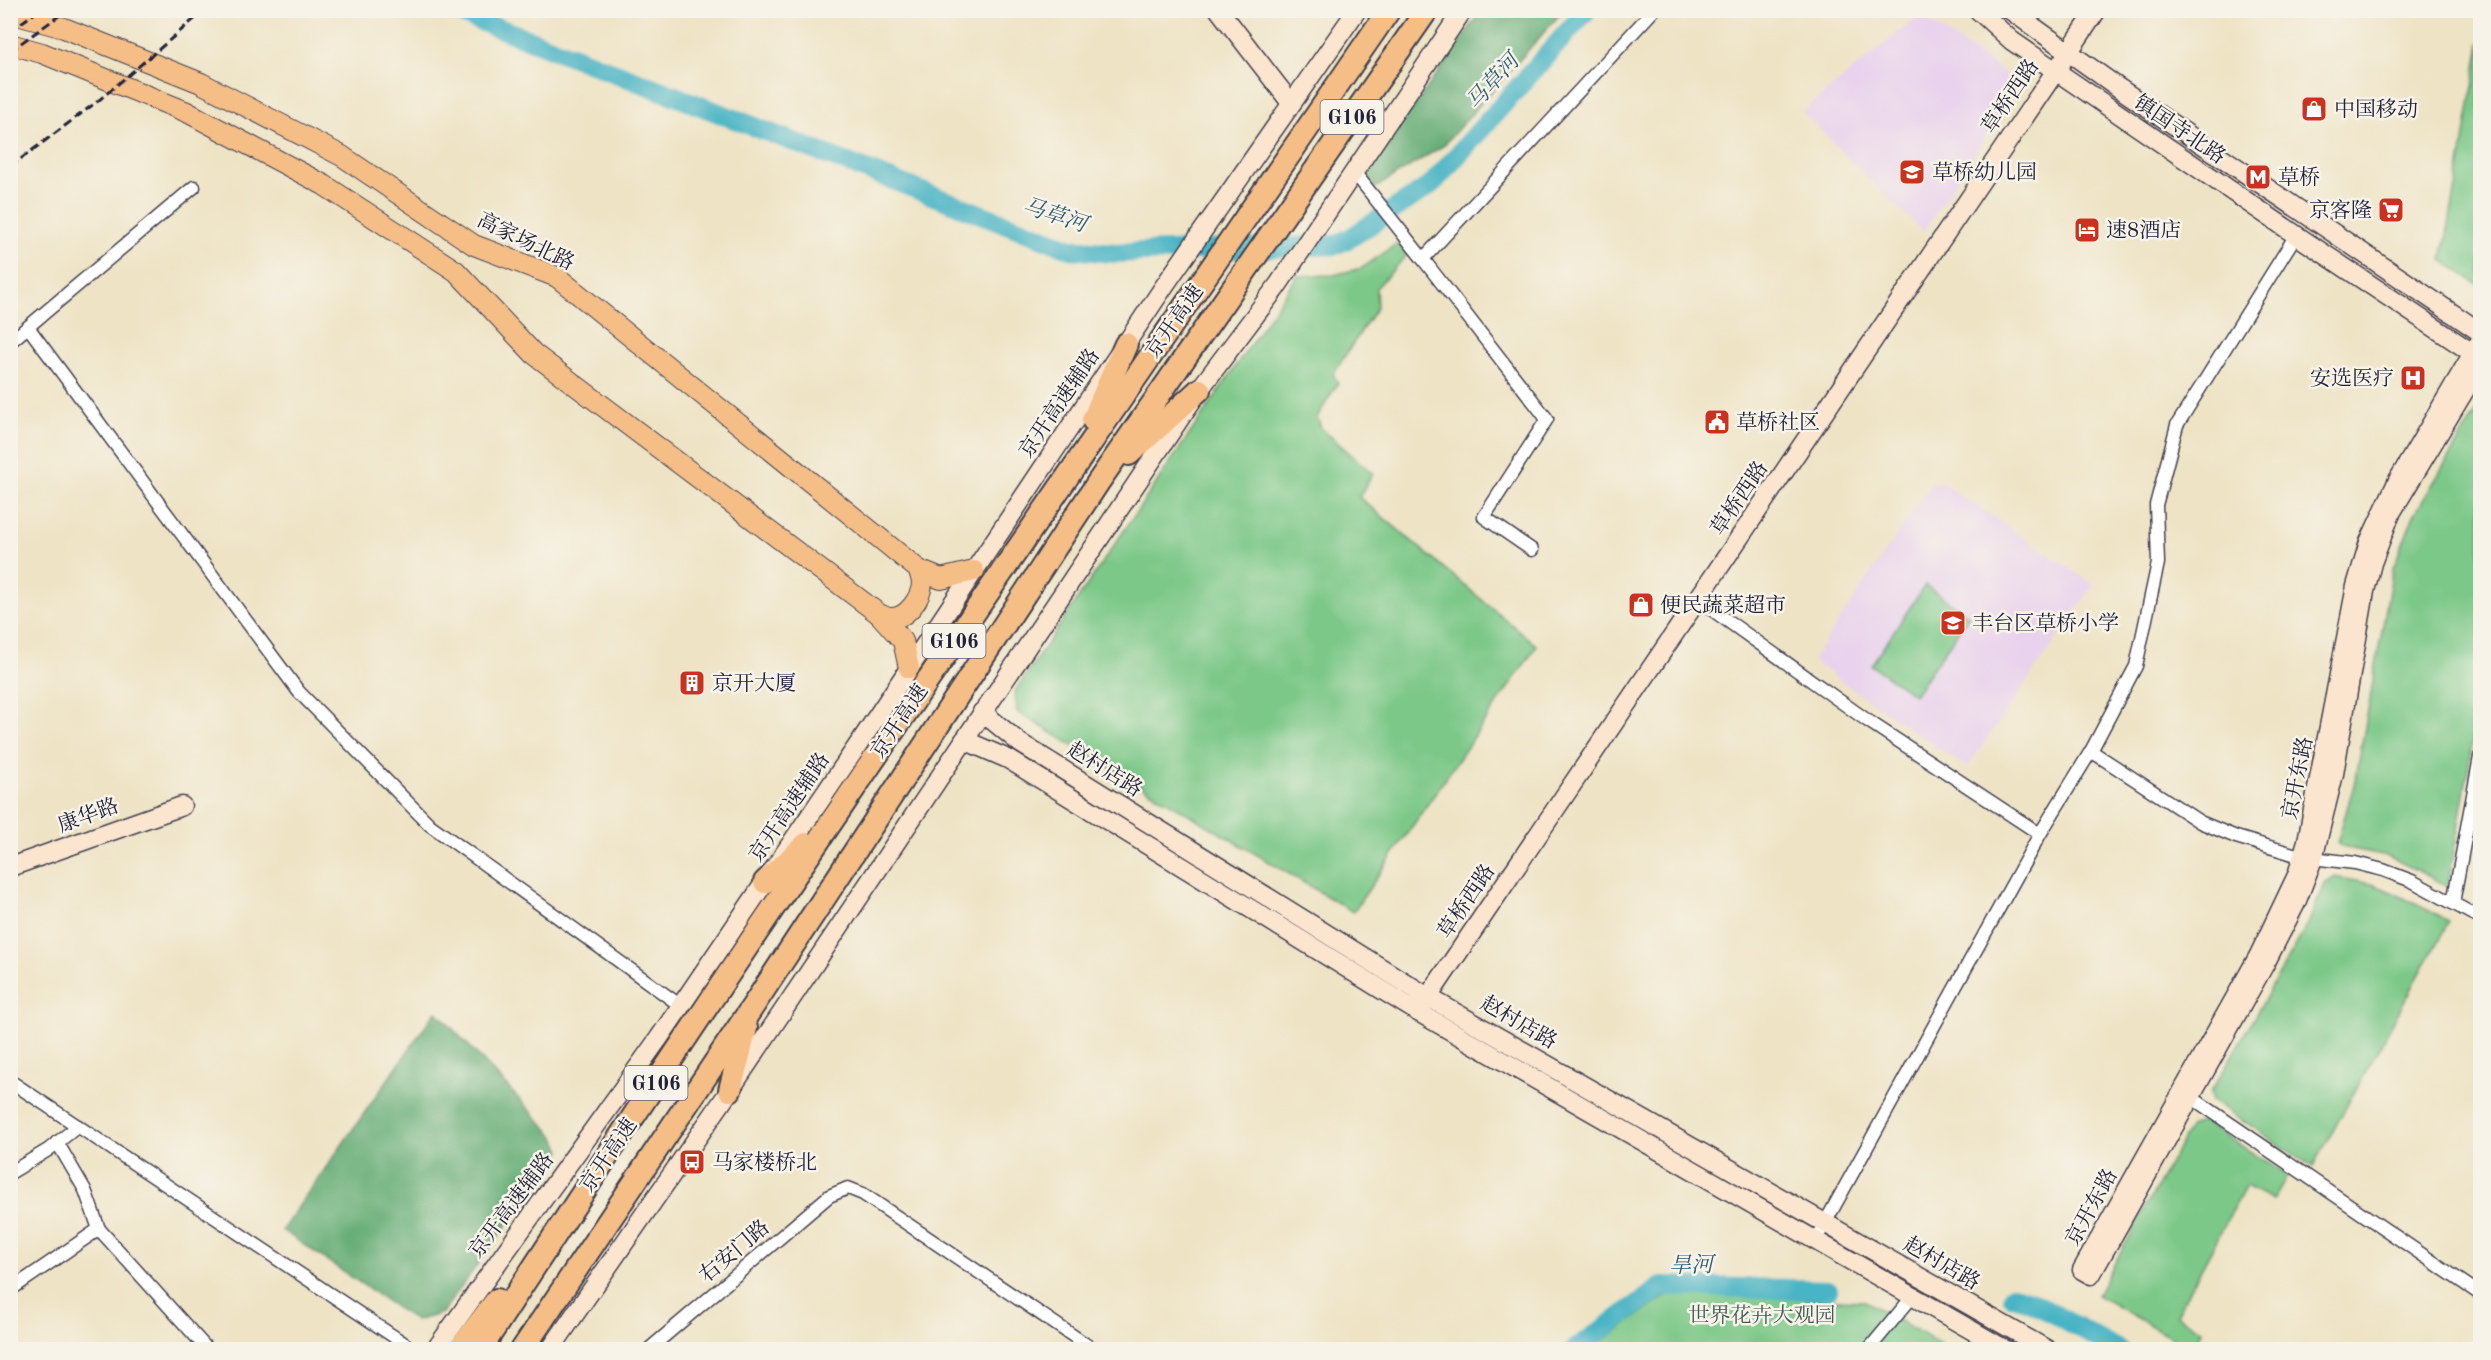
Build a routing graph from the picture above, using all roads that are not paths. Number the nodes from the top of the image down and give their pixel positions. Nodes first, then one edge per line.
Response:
1 (1219, 10) edge
2 (1357, 10) edge
3 (1389, 10) edge
4 (1427, 10) edge
5 (1654, 10) edge
6 (1978, 10) edge
7 (2010, 10) edge
8 (2097, 10) edge
9 (1462, 11) edge
10 (10, 13) edge
11 (10, 44) edge
12 (2068, 51) junction
13 (2055, 70) junction
14 (1291, 103) junction
15 (1354, 172) junction
16 (194, 187) dead end
17 (2296, 235) junction
18 (1422, 259) junction
19 (28, 327) junction
20 (2481, 332) edge
21 (10, 342) edge
22 (1126, 344) junction
23 (2479, 354) edge
24 (1199, 390) junction
25 (1074, 464) junction
26 (1100, 481) junction
27 (1532, 550) dead end
28 (919, 570) junction
29 (974, 571) junction
30 (1697, 599) junction
31 (879, 614) junction
32 (909, 668) junction
33 (982, 712) junction
34 (964, 740) junction
35 (2091, 751) junction
36 (2481, 757) edge
37 (182, 806) dead end
38 (833, 818) junction
39 (2040, 834) junction
40 (2308, 858) junction
41 (10, 867) edge
42 (765, 882) junction
43 (2453, 903) junction
44 (2481, 918) edge
45 (1428, 997) junction
46 (681, 1006) junction
47 (751, 1009) junction
48 (1418, 1012) junction
49 (10, 1081) edge
50 (730, 1090) junction
51 (2186, 1094) junction
52 (78, 1126) junction
53 (57, 1142) junction
54 (10, 1173) edge
55 (563, 1221) junction
56 (1826, 1222) junction
57 (99, 1229) junction
58 (1815, 1241) junction
59 (10, 1290) edge
60 (2481, 1294) edge
61 (1913, 1296) junction
62 (208, 1350) edge
63 (414, 1350) edge
64 (435, 1350) edge
65 (459, 1350) edge
66 (480, 1350) edge
67 (522, 1350) edge
68 (550, 1350) edge
69 (648, 1350) edge
70 (1094, 1350) edge
71 (1868, 1350) edge
72 (2006, 1350) edge
73 (2048, 1350) edge

1 - 14 street
2 - 14 street
3 - 25 highway, 京开高速 / G106
4 - 26 highway, 京开高速 / G106
5 - 18 street
6 - 13 street, 镇国寺北路
7 - 12 street, 镇国寺北路
8 - 12 street, 草桥西路
9 - 15 street
10 - 28 main road, 高家场北路
11 - 31 main road
12 - 13 street, 草桥西路
12 - 20 street, 镇国寺北路
13 - 17 street, 镇国寺北路
13 - 30 street, 草桥西路
14 - 22 street, 京开高速辅路
15 - 18 street
15 - 24 street
16 - 19 street
17 - 23 street, 镇国寺北路
17 - 35 street
18 - 27 street
19 - 21 street
19 - 46 street
22 - 25 highway
22 - 29 street, 京开高速辅路
23 - 40 street, 京开东路
24 - 26 highway
24 - 33 street
25 - 38 highway, 京开高速 / G106
26 - 47 highway, 京开高速 / G106
28 - 29 main road, 高家场北路
28 - 31 main road
29 - 32 street, 京开高速辅路
30 - 39 street
30 - 45 street, 草桥西路
31 - 32 main road
32 - 42 street, 京开高速辅路
33 - 34 street
33 - 45 street, 赵村店路
34 - 48 street, 赵村店路
34 - 50 street
35 - 39 street
35 - 40 street
36 - 43 street
37 - 41 street, 康华路
38 - 42 highway
38 - 55 highway, 京开高速 / G106
39 - 56 street
40 - 43 street
40 - 51 street, 京开东路
42 - 46 street, 京开高速辅路
43 - 44 street
45 - 48 street, 草桥西路
45 - 56 street, 赵村店路
46 - 64 street, 京开高速辅路
47 - 50 highway
47 - 67 highway, 京开高速 / G106
48 - 58 street, 赵村店路
49 - 52 street
50 - 68 street
51 - 51 street, 京开东路
51 - 60 street
52 - 53 street
52 - 63 street
53 - 54 street
53 - 57 street
55 - 65 highway
55 - 66 highway, 京开高速 / G106
56 - 58 street
56 - 73 street, 赵村店路
57 - 59 street
57 - 62 street
58 - 61 street, 赵村店路
61 - 71 street
61 - 72 street, 赵村店路
69 - 70 street, 右安门路

